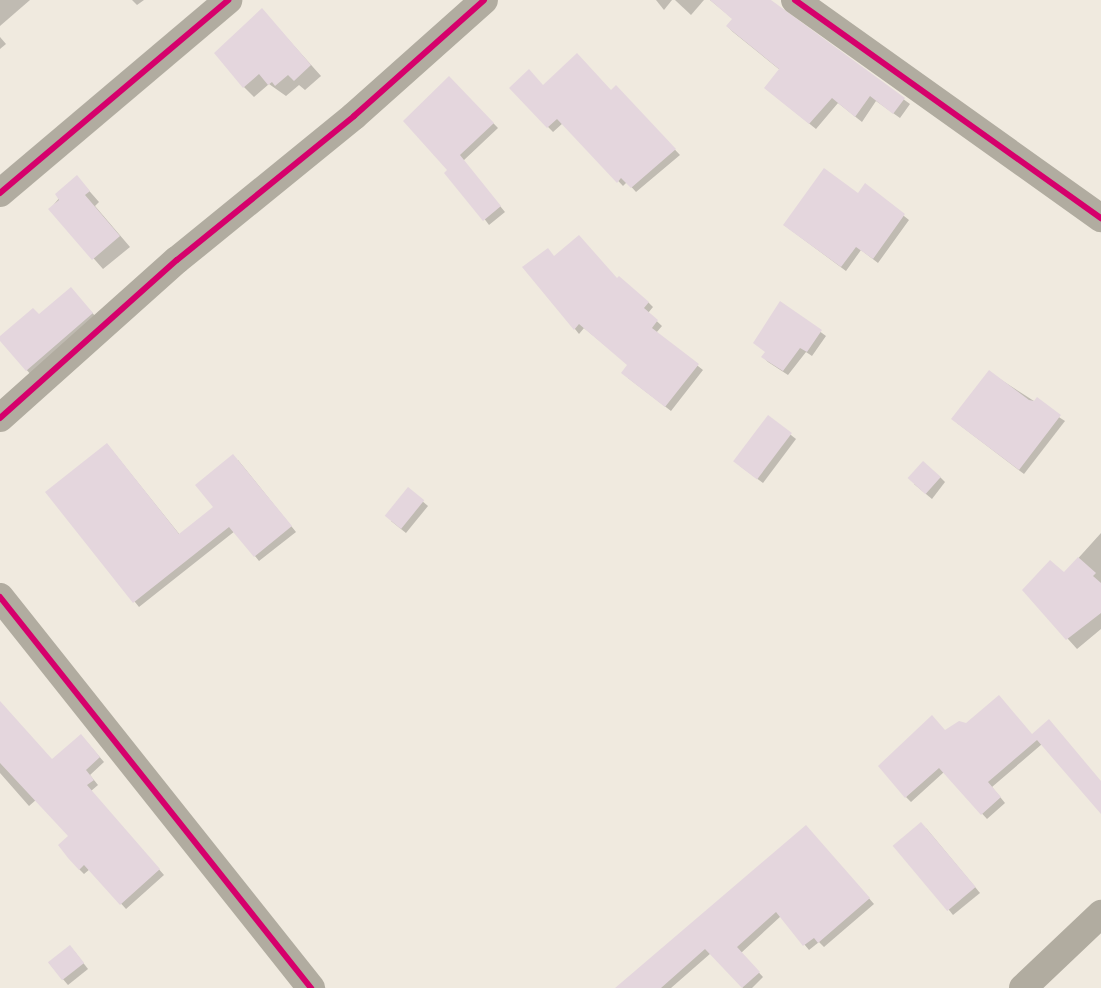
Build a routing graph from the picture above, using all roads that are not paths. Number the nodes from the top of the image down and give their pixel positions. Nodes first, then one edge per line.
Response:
1 (228, 0) edge
2 (484, 0) edge
3 (796, 0) edge
4 (0, 193) edge
5 (1101, 218) edge
6 (0, 418) edge
7 (0, 597) edge
8 (1101, 914) edge
9 (311, 988) edge
10 (1023, 988) edge

1 - 4 street
2 - 6 street
3 - 5 street
7 - 9 street
8 - 10 street

